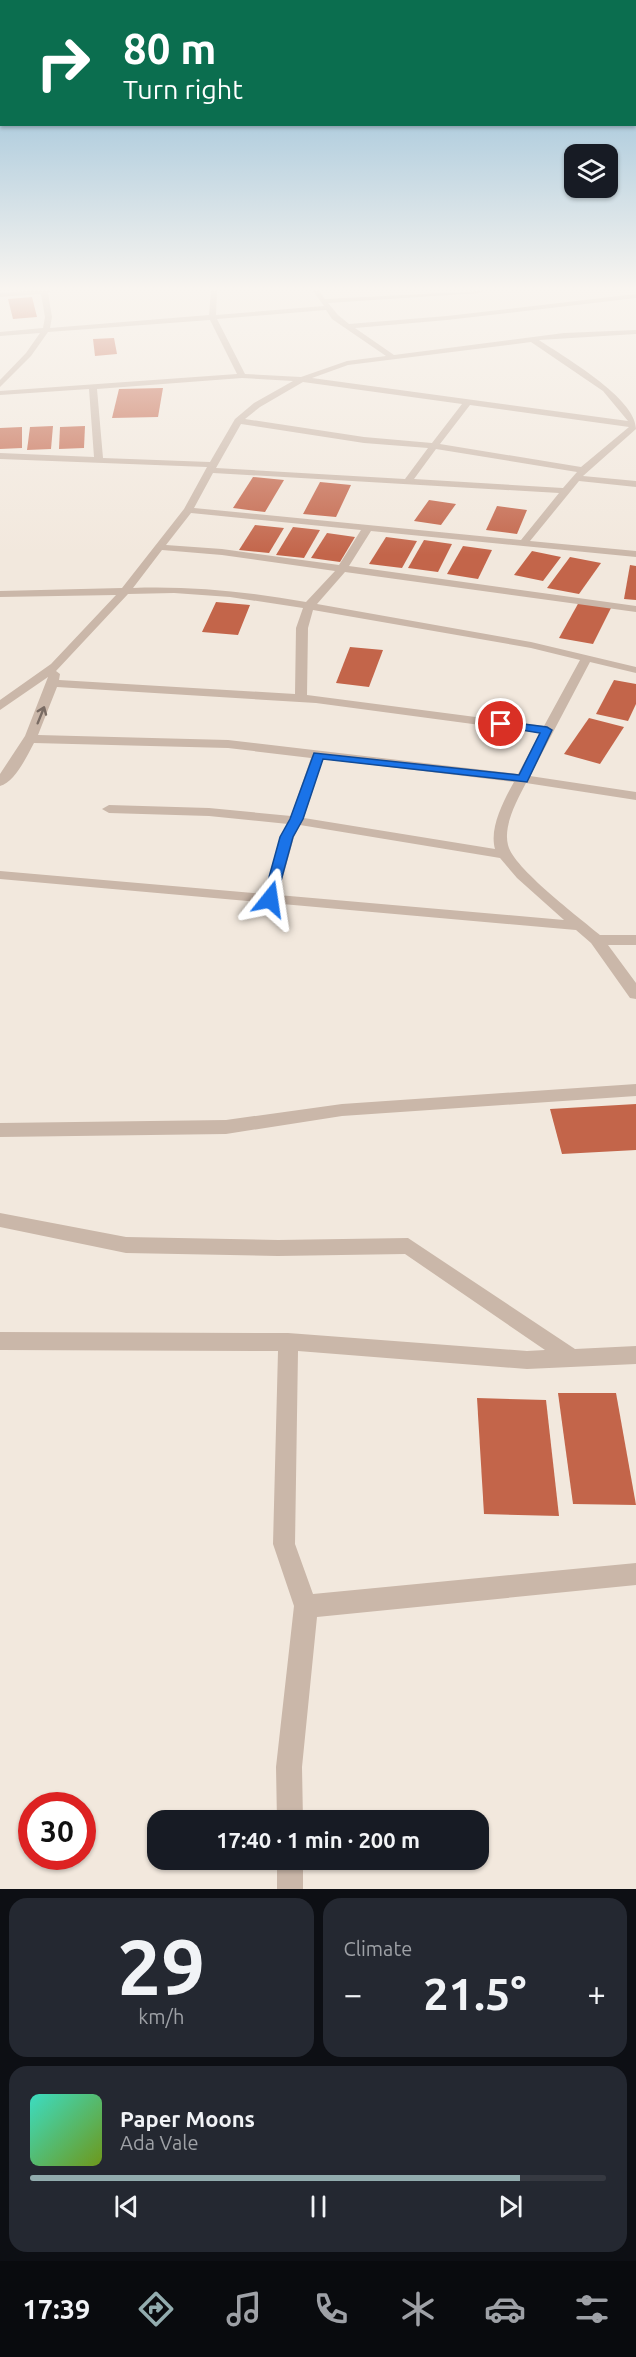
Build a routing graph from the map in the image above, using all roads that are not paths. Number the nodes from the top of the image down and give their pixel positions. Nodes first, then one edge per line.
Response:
1 (195, 379) edge
2 (302, 379) edge
3 (303, 379) edge
4 (591, 379) edge
5 (93, 386) junction
6 (0, 393) edge
7 (468, 401) junction
8 (238, 421) junction
9 (634, 429) edge
10 (434, 446) junction
11 (0, 456) edge
12 (99, 460) junction
13 (213, 468) junction
14 (579, 474) junction
15 (408, 481) junction
16 (636, 484) edge
17 (566, 491) junction
18 (188, 510) junction
19 (368, 527) junction
20 (524, 543) junction
21 (159, 547) junction
22 (636, 554) edge
23 (342, 569) junction
24 (125, 591) junction
25 (0, 594) edge
26 (309, 606) junction
27 (636, 609) edge
28 (586, 659) junction
29 (55, 666) junction
30 (636, 670) edge
31 (53, 683) junction
32 (23, 687) junction
33 (0, 688) edge
34 (301, 698) junction
35 (0, 706) edge
36 (547, 730) junction
37 (31, 739) junction
38 (318, 755) junction
39 (522, 779) junction
40 (0, 782) edge
41 (636, 796) edge
42 (109, 809) dead end
43 (297, 819) junction
44 (505, 855) junction
45 (0, 875) edge
46 (270, 899) junction
47 (581, 926) junction
48 (596, 940) junction
49 (636, 940) edge
50 (636, 994) edge
51 (636, 1090) edge
52 (0, 1130) edge
53 (0, 1220) edge
54 (0, 1341) edge
55 (288, 1342) junction
56 (636, 1355) edge
57 (572, 1358) junction
58 (636, 1574) edge
59 (306, 1606) junction
60 (290, 1810) edge
61 (290, 1870) edge
62 (290, 1889) edge

1 - 5 street
2 - 8 street
3 - 7 street
4 - 9 street
5 - 6 street
5 - 12 street
7 - 9 street
7 - 10 street
8 - 10 street
8 - 13 street
9 - 14 street
10 - 14 street
10 - 15 street
11 - 12 street
12 - 13 street
13 - 15 street
13 - 18 street
14 - 16 street
14 - 17 street
15 - 17 street
17 - 20 street
18 - 19 street
18 - 21 street
19 - 20 street
19 - 23 street
20 - 22 street
21 - 23 street
21 - 24 street
23 - 26 street
23 - 27 street
24 - 25 street
24 - 26 street
24 - 29 street
26 - 28 street
26 - 34 street
28 - 30 street
28 - 36 street
29 - 31 street
29 - 32 street
31 - 34 street
37 -> 31 street
32 - 33 street
32 - 35 street
34 - 36 street
36 - 39 street
37 - 38 street
37 - 40 street
38 - 39 street
38 - 43 street
39 - 41 street
39 - 44 street
42 - 43 street
43 - 44 street
43 - 46 street
44 - 47 street
45 - 46 street
46 - 47 street
47 - 48 street
48 - 49 street
48 - 50 street
51 - 52 street
53 - 57 street
54 - 55 street
55 - 57 street
55 - 59 street
56 - 57 street
58 - 59 street
59 - 60 street
61 - 62 street

